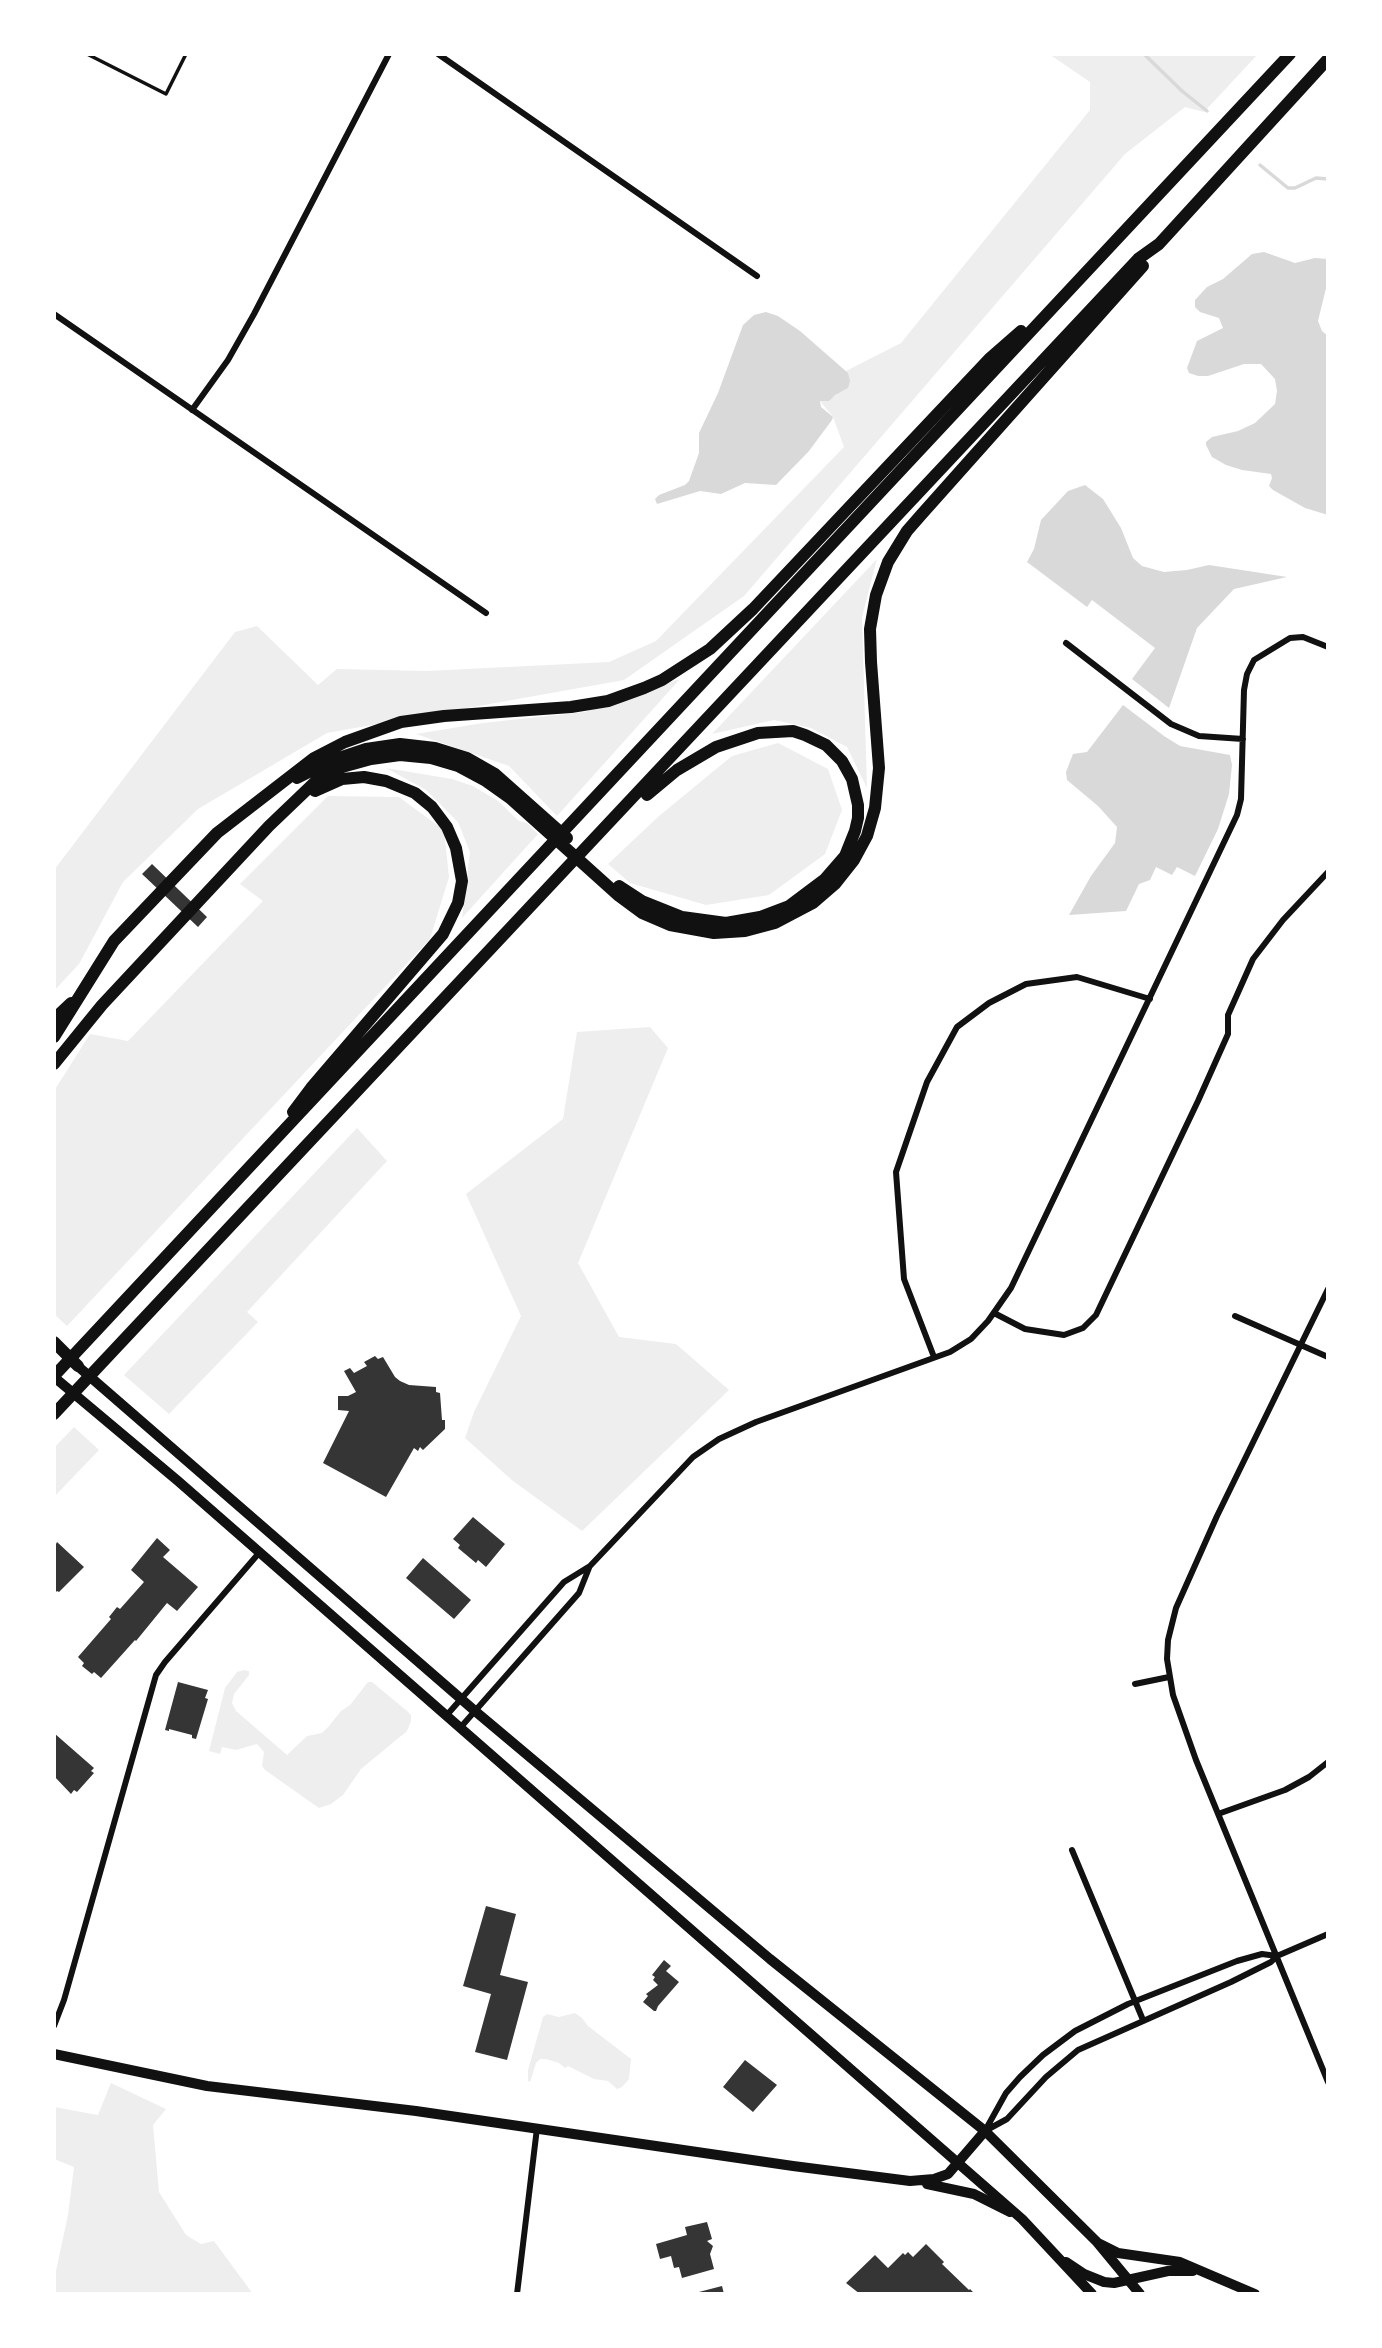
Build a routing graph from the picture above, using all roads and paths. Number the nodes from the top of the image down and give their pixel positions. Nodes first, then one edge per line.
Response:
1 (88, 54) edge
2 (186, 54) edge
3 (389, 54) edge
4 (439, 54) edge
5 (1290, 54) edge
6 (1328, 59) edge
7 (1159, 244) junction
8 (757, 275) dead end
9 (1071, 287) junction
10 (54, 314) edge
11 (192, 410) junction
12 (486, 613) dead end
13 (1066, 643) dead end
14 (1328, 647) edge
15 (1242, 739) junction
16 (270, 792) junction
17 (290, 806) junction
18 (541, 820) junction
19 (1328, 872) edge
20 (601, 876) junction
21 (520, 920) junction
22 (86, 988) junction
23 (1150, 999) junction
24 (102, 1005) junction
25 (54, 1019) edge
26 (54, 1037) edge
27 (54, 1050) edge
28 (54, 1064) edge
29 (261, 1156) junction
30 (1328, 1289) edge
31 (993, 1313) junction
32 (1235, 1316) dead end
33 (54, 1342) edge
34 (1300, 1346) junction
35 (54, 1349) edge
36 (934, 1357) junction
37 (1328, 1357) edge
38 (78, 1366) junction
39 (54, 1376) edge
40 (54, 1414) edge
41 (259, 1553) junction
42 (590, 1566) junction
43 (1169, 1678) junction
44 (1135, 1684) dead end
45 (461, 1699) junction
46 (475, 1710) junction
47 (446, 1716) junction
48 (460, 1728) junction
49 (1328, 1762) edge
50 (1219, 1814) junction
51 (1072, 1850) dead end
52 (1328, 1934) edge
53 (1277, 1956) junction
54 (1135, 2002) junction
55 (1143, 2020) junction
56 (54, 2026) edge
57 (54, 2054) edge
58 (1328, 2082) edge
59 (537, 2128) junction
60 (985, 2131) junction
61 (959, 2164) junction
62 (910, 2181) junction
63 (1022, 2219) junction
64 (1097, 2242) junction
65 (1060, 2258) junction
66 (1211, 2274) junction
67 (1130, 2281) junction
68 (517, 2294) edge
69 (1092, 2294) edge
70 (1140, 2294) edge
71 (1255, 2294) edge

1 - 2 lane
3 - 11 street
4 - 8 street
5 - 9 highway
6 - 7 highway
7 - 20 highway
7 - 21 highway
9 - 16 highway
9 - 29 highway
10 - 11 street
11 - 12 street
13 - 15 street
14 - 15 street
15 - 23 street
16 - 18 highway
16 - 22 highway
17 - 18 highway
17 - 24 highway
17 - 29 highway
18 - 20 highway
19 - 31 street
20 - 21 highway
21 - 40 highway
22 - 25 highway
22 - 26 highway
23 - 31 street
23 - 36 street
24 - 27 highway
24 - 28 highway
29 - 39 highway
30 - 34 street
31 - 36 street
32 - 34 street
33 - 38 highway
34 - 37 street
34 - 43 street
35 - 38 main road
36 - 42 street
38 - 45 main road
39 - 41 main road
41 - 47 main road
41 - 56 street
42 - 45 street
42 - 46 street
43 - 44 street
43 - 50 street
45 - 46 main road
45 - 47 street
46 - 48 street
46 - 60 main road
47 - 48 main road
48 - 61 main road
49 - 50 street
50 - 53 street
51 - 54 street
52 - 53 street
53 - 54 street
53 - 55 street
53 - 58 street
54 - 55 street
54 - 60 street
55 - 60 street
57 - 59 main road
59 - 62 main road
59 - 68 street
60 - 61 main road
60 - 64 main road
61 - 62 main road
61 - 63 main road
62 - 63 main road
63 - 65 main road
64 - 66 main road
64 - 67 main road
65 - 67 main road
65 - 69 main road
66 - 67 main road
66 - 71 main road
67 - 70 main road

